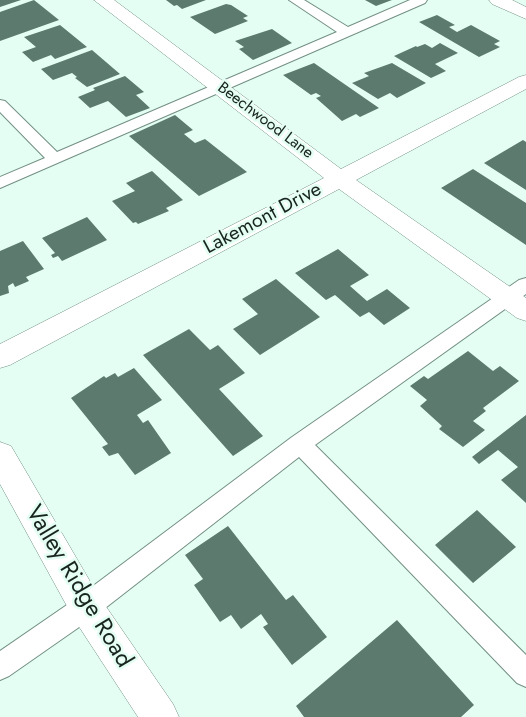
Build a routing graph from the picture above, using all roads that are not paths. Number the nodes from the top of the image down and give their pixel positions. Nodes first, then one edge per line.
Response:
1 (103, 0) edge
2 (295, 0) edge
3 (421, 0) edge
4 (498, 0) edge
5 (526, 14) edge
6 (347, 32) junction
7 (526, 81) edge
8 (220, 86) junction
9 (0, 104) edge
10 (55, 159) junction
11 (340, 179) junction
12 (0, 183) edge
13 (526, 285) edge
14 (508, 297) junction
15 (526, 311) edge
16 (0, 357) edge
17 (300, 444) junction
18 (0, 455) edge
19 (86, 607) junction
20 (0, 667) edge
21 (526, 674) edge
22 (160, 717) edge

1 - 8 street, Beechwood Lane
2 - 6 lane
3 - 6 lane
4 - 5 street
6 - 8 lane
7 - 11 street, Lakemont Drive
8 - 10 lane
8 - 11 street, Beechwood Lane
9 - 10 lane
10 - 12 lane
11 - 14 street, Beechwood Lane
11 - 16 street, Lakemont Drive
13 - 14 lane
14 - 15 street, Beechwood Lane
14 - 17 lane
17 - 19 lane
17 - 21 lane
18 - 19 street, Valley Ridge Road
19 - 20 lane
19 - 22 street, Valley Ridge Road

